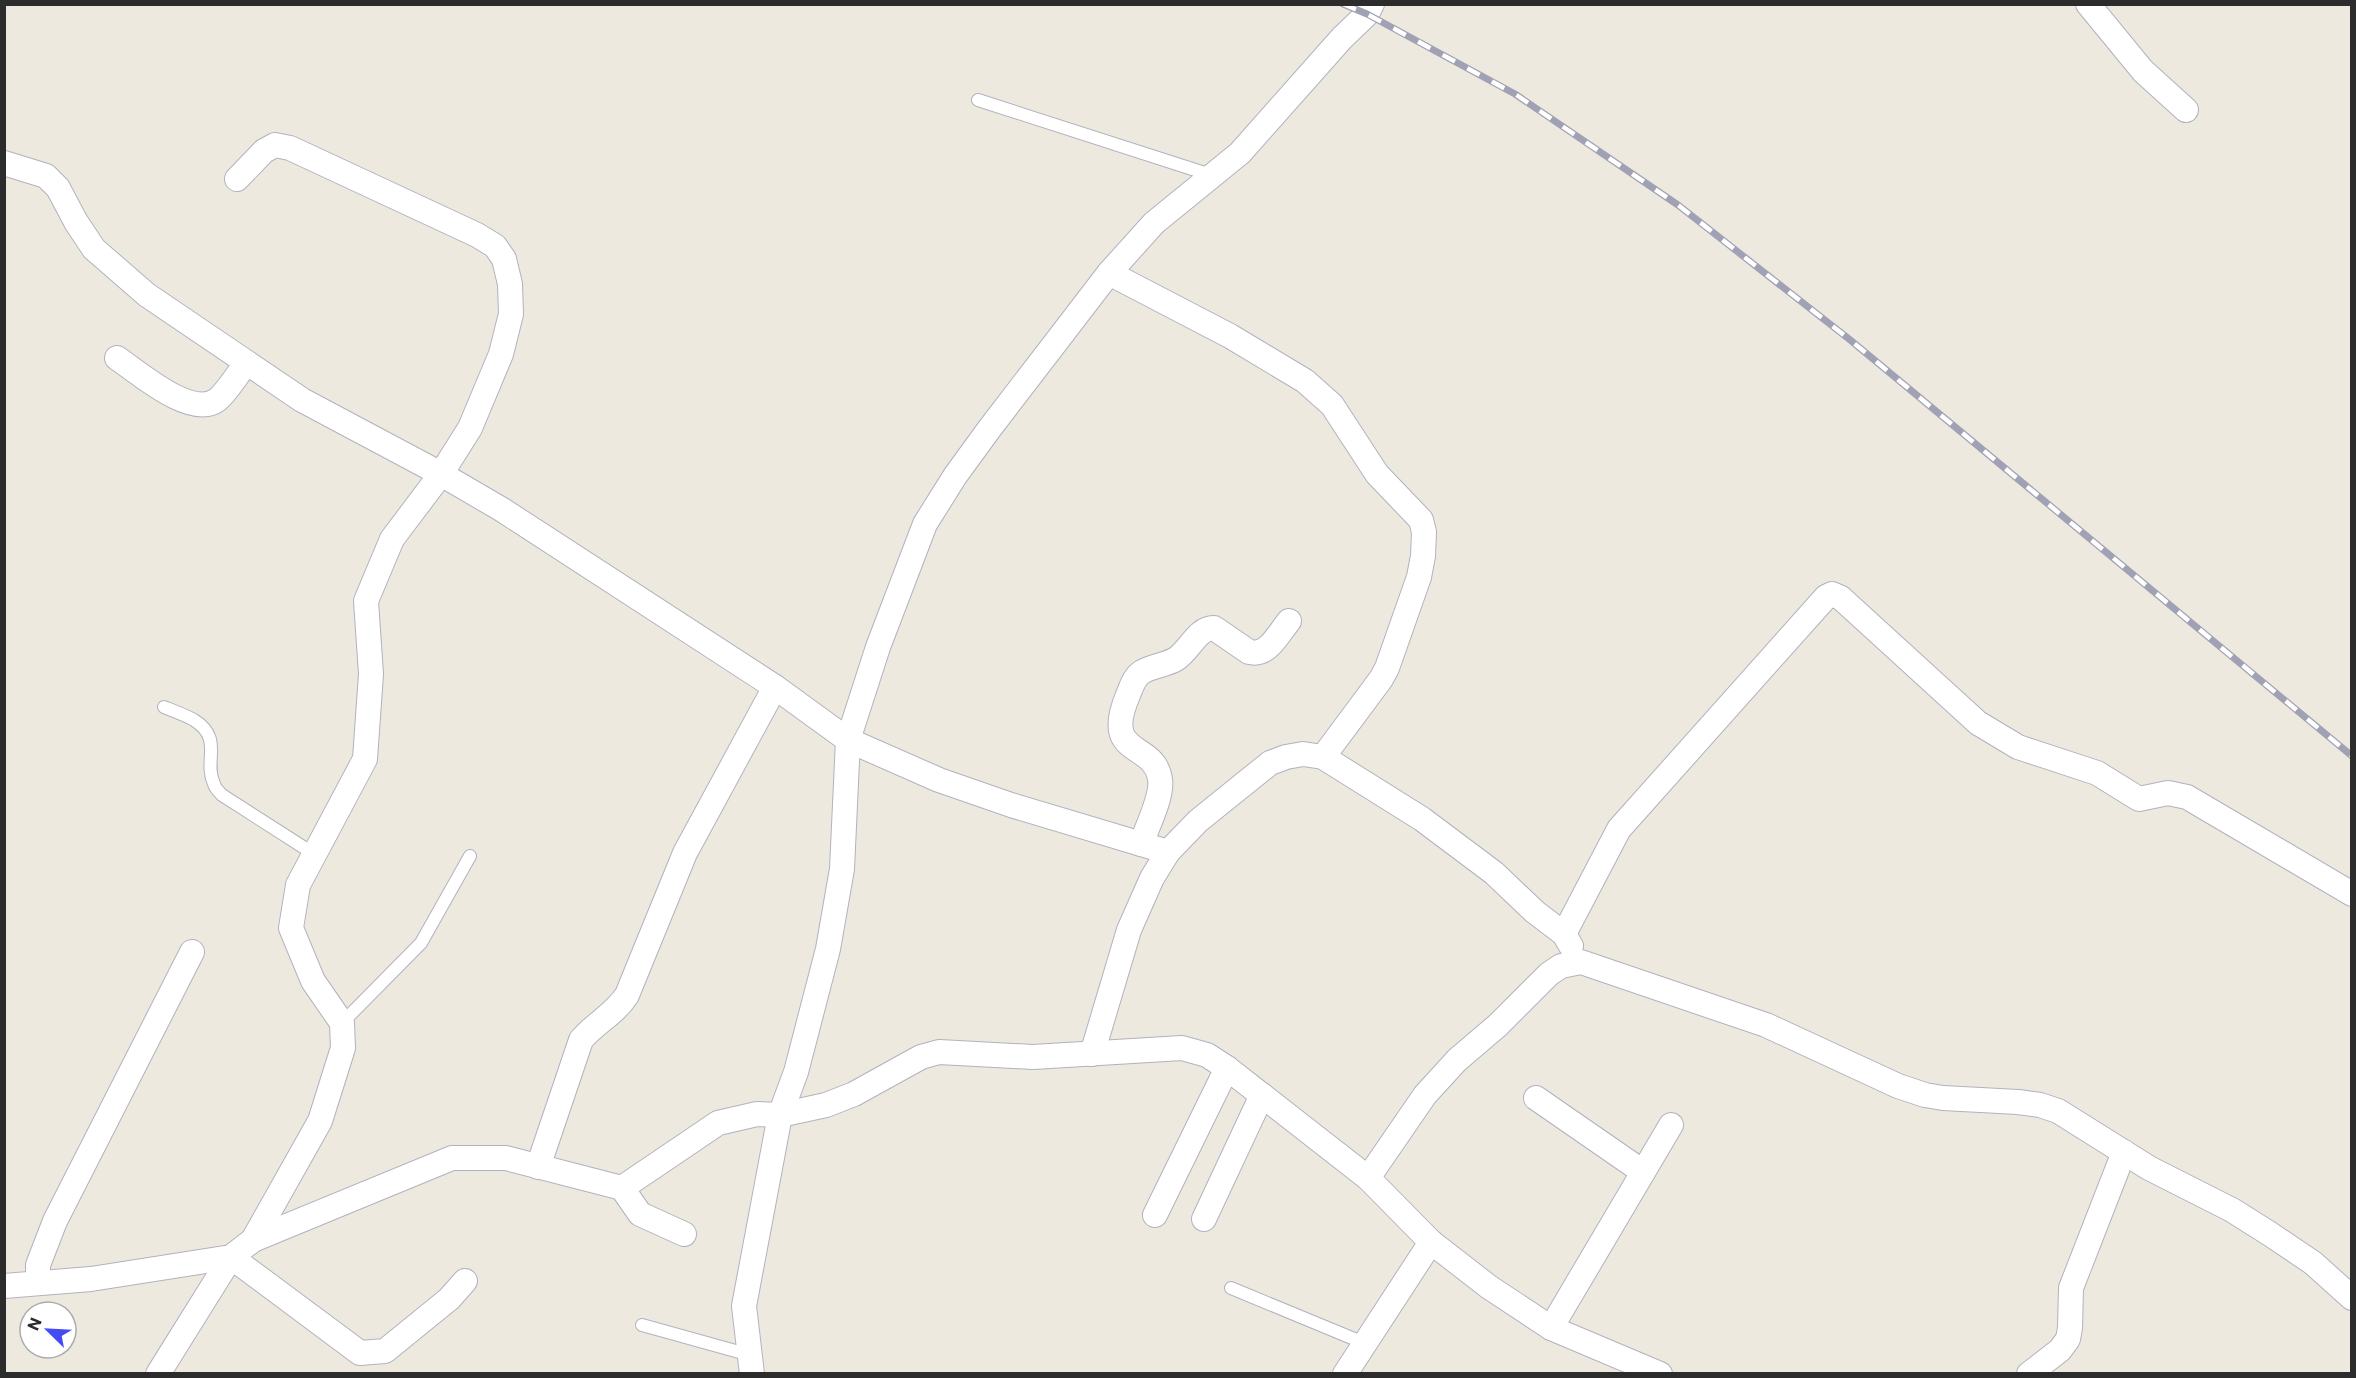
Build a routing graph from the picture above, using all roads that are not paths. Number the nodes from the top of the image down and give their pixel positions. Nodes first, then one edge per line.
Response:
1 (1372, 4) edge
2 (2088, 4) edge
3 (978, 100) dead end
4 (2186, 110) dead end
5 (4, 163) edge
6 (1214, 176) junction
7 (237, 180) dead end
8 (1109, 273) junction
9 (117, 358) dead end
10 (246, 363) junction
11 (441, 474) junction
12 (1289, 621) dead end
13 (775, 687) junction
14 (164, 707) dead end
15 (848, 740) junction
16 (1323, 757) junction
17 (1141, 844) junction
18 (1168, 852) junction
19 (314, 854) junction
20 (470, 856) dead end
21 (2352, 894) edge
22 (1564, 934) junction
23 (192, 952) dead end
24 (1581, 962) junction
25 (342, 1023) junction
26 (1092, 1054) junction
27 (1227, 1068) junction
28 (1262, 1095) junction
29 (1536, 1098) dead end
30 (780, 1115) junction
31 (1671, 1125) dead end
32 (2124, 1152) junction
33 (538, 1167) junction
34 (1643, 1172) junction
35 (1368, 1178) junction
36 (622, 1188) junction
37 (1155, 1215) dead end
38 (1204, 1219) dead end
39 (684, 1234) dead end
40 (253, 1240) junction
41 (1431, 1242) junction
42 (231, 1257) junction
43 (465, 1281) dead end
44 (38, 1283) junction
45 (4, 1286) edge
46 (1231, 1288) dead end
47 (2352, 1298) edge
48 (642, 1324) dead end
49 (1551, 1328) junction
50 (1364, 1343) junction
51 (751, 1364) edge
52 (158, 1374) edge
53 (1345, 1374) edge
54 (1660, 1374) edge
55 (2029, 1374) edge

1 - 6 street
2 - 4 street
3 - 6 lane
5 - 10 street
6 - 8 street
7 - 11 street
8 - 15 street
8 - 16 street
9 - 10 street
10 - 11 street
11 - 13 street
11 - 19 street
12 - 17 street
13 - 15 street
13 - 33 street
14 - 19 lane
15 - 17 street
15 - 30 street
16 - 18 street
16 - 22 street
17 - 18 street
18 - 26 street
19 - 25 street
20 - 25 lane
21 - 22 street
22 - 24 street
23 - 44 street
24 - 32 street
24 - 35 street
25 - 40 street
26 - 27 street
26 - 30 street
27 - 28 street
27 - 37 street
28 - 35 street
28 - 38 street
29 - 34 street
30 - 36 street
30 - 51 street
31 - 34 street
32 - 47 street
32 - 55 street
33 - 36 street
33 - 40 street
34 - 49 street
35 - 41 street
36 - 39 street
40 - 42 street
41 - 49 street
41 - 50 street
42 - 43 street
42 - 44 street
42 - 52 street
44 - 45 street
46 - 50 lane
48 - 51 lane
49 - 54 street
50 - 53 street

